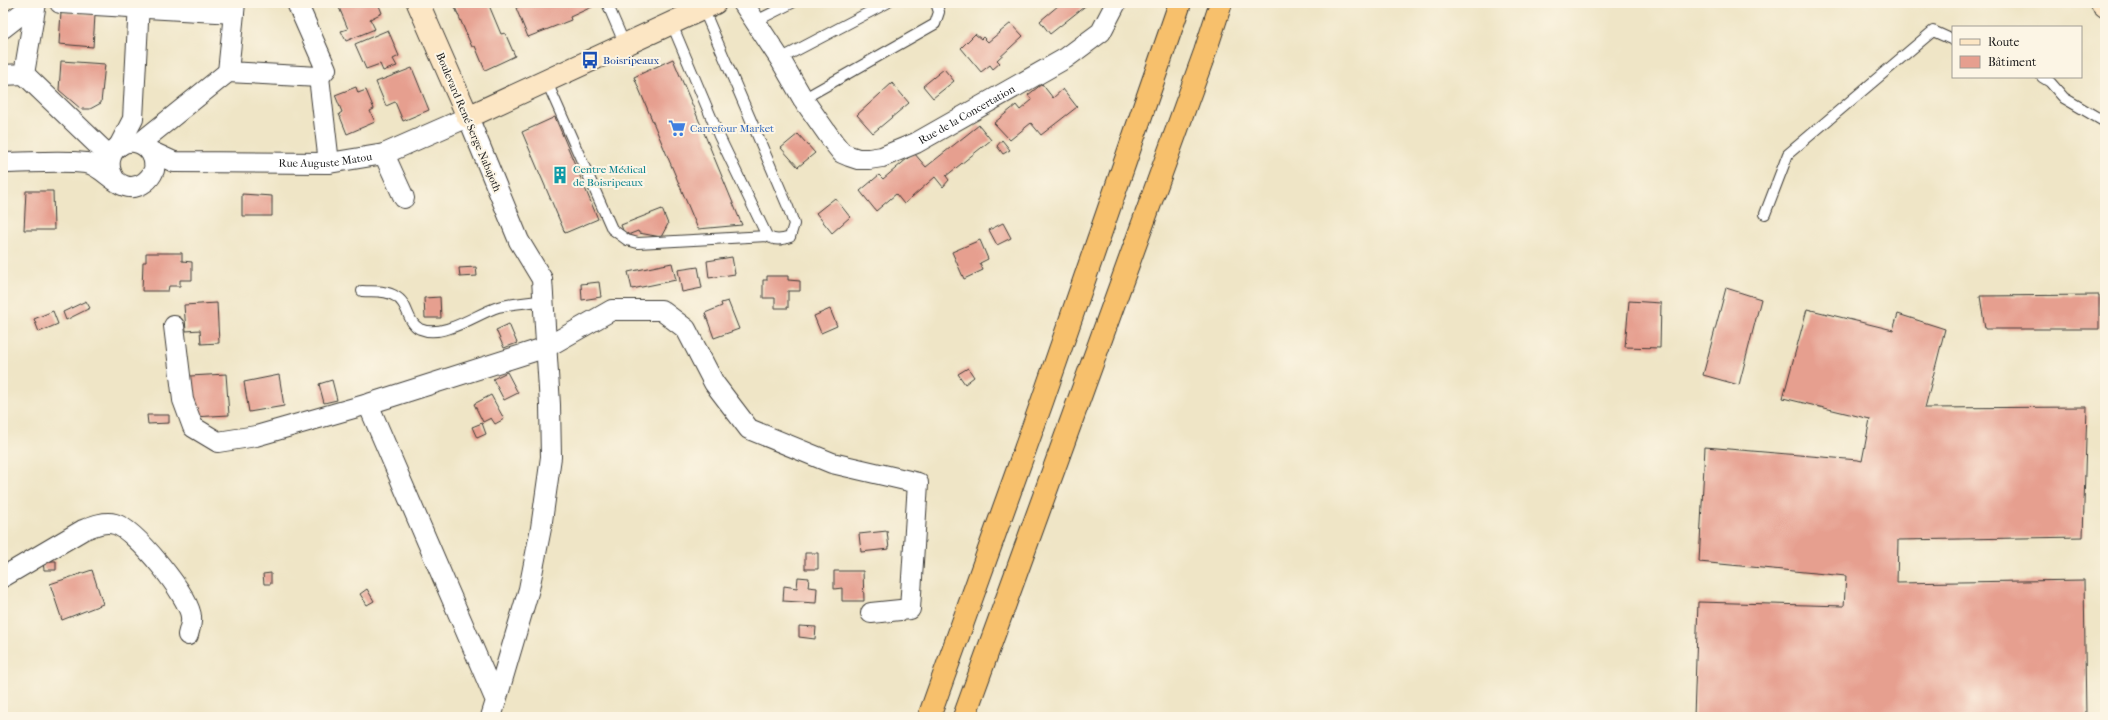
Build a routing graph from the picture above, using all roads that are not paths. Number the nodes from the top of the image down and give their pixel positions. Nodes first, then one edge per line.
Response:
1 (36, 3) edge
2 (60, 3) edge
3 (297, 3) edge
4 (418, 3) edge
5 (607, 3) edge
6 (743, 3) edge
7 (792, 3) edge
8 (887, 3) edge
9 (936, 3) edge
10 (1116, 3) edge
11 (1180, 3) edge
12 (1220, 3) edge
13 (2102, 3) edge
14 (139, 5) edge
15 (702, 6) edge
16 (2105, 6) edge
17 (234, 8) edge
18 (756, 21) junction
19 (671, 22) junction
20 (3, 28) edge
21 (1952, 40) edge
22 (625, 45) junction
23 (780, 59) junction
24 (228, 72) junction
25 (24, 74) junction
26 (3, 75) edge
27 (319, 77) junction
28 (2044, 78) edge
29 (546, 80) junction
30 (806, 104) junction
31 (468, 117) junction
32 (133, 119) junction
33 (2105, 122) edge
34 (147, 146) junction
35 (112, 148) junction
36 (384, 154) junction
37 (174, 162) junction
38 (3, 163) edge
39 (88, 163) junction
40 (329, 163) junction
41 (115, 180) junction
42 (149, 180) junction
43 (404, 198) dead end
44 (1765, 214) dead end
45 (767, 236) junction
46 (362, 291) dead end
47 (544, 300) junction
48 (174, 326) dead end
49 (547, 347) junction
50 (368, 404) junction
51 (3, 577) edge
52 (871, 613) dead end
53 (188, 635) dead end
54 (494, 709) edge
55 (929, 717) edge
56 (964, 717) edge

1 - 20 street
1 - 25 street
2 - 14 street
3 - 27 street
4 - 31 street, Boulevard René Serge Nabajoth
5 - 22 lane
6 - 18 street, Rue de la Concertation
7 - 18 lane
8 - 23 lane
9 - 30 lane
10 - 30 street, Rue de la Concertation
11 - 55 highway
12 - 56 highway
13 - 16 street
14 - 17 street
14 - 32 street
15 - 19 street
15 - 45 lane
17 - 24 street
18 - 23 street, Rue de la Concertation
19 - 22 street
19 - 45 lane
21 - 44 lane
22 - 29 street
23 - 30 street, Rue de la Concertation
24 - 27 street
24 - 34 street
25 - 26 street
25 - 35 street
27 - 40 street
28 - 33 lane
29 - 31 street
29 - 45 lane
31 - 36 street, Rue Auguste Matou
31 - 47 street, Boulevard René Serge Nabajoth
32 - 34 street
32 - 35 street
34 - 35 street
34 - 37 street, Rue Auguste Matou
34 - 42 street
35 - 39 street
35 - 41 street
36 - 40 street, Rue Auguste Matou
36 - 43 street
37 - 40 street, Rue Auguste Matou
37 - 42 street
38 - 39 street
39 - 41 street
41 - 42 street
46 - 47 lane
47 - 49 street, Boulevard René Serge Nabajoth
48 - 50 street
49 - 50 street
49 - 52 street
49 - 54 street, Boulevard René Serge Nabajoth
50 - 54 street
51 - 53 street

